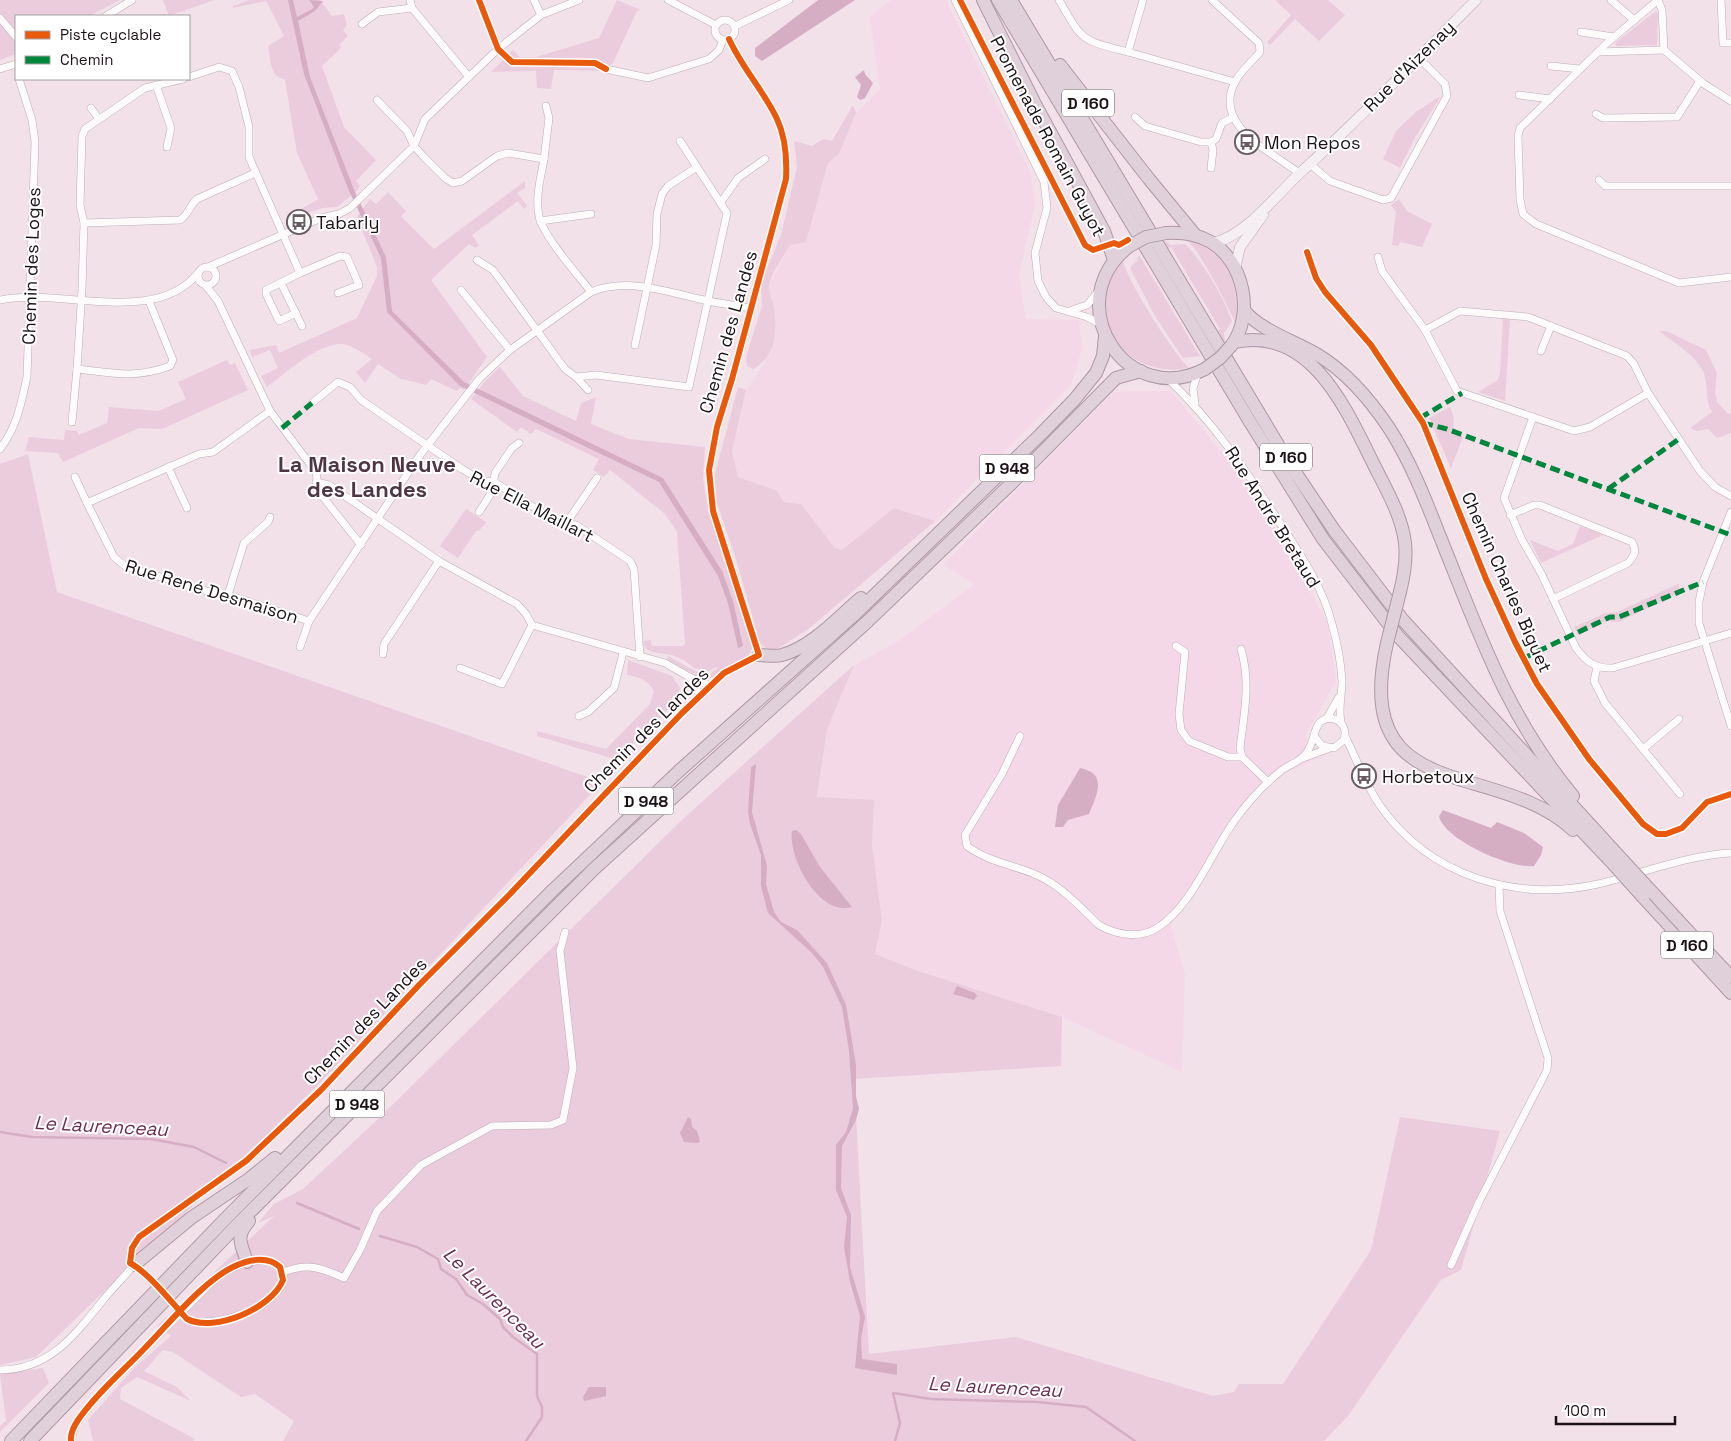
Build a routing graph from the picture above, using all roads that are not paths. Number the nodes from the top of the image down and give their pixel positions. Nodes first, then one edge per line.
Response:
1 (410, 0) edge
2 (534, 0) edge
3 (579, 0) edge
4 (789, 0) edge
5 (955, 0) edge
6 (983, 0) edge
7 (998, 0) edge
8 (1011, 0) edge
9 (1018, 0) edge
10 (1059, 0) edge
11 (1143, 0) edge
12 (1212, 0) edge
13 (1476, 0) edge
14 (1611, 0) edge
15 (1658, 0) edge
16 (1721, 0) edge
17 (129, 1) edge
18 (673, 1) edge
19 (412, 8) junction
20 (108, 15) edge
21 (541, 15) junction
22 (0, 18) edge
23 (1634, 20) junction
24 (362, 24) dead end
25 (716, 25) junction
26 (735, 26) junction
27 (1581, 32) dead end
28 (15, 36) edge
29 (1614, 37) junction
30 (726, 40) junction
31 (1731, 43) edge
32 (1664, 50) junction
33 (1128, 52) junction
34 (1598, 52) junction
35 (1418, 57) junction
36 (15, 66) edge
37 (1551, 66) dead end
38 (0, 69) edge
39 (606, 69) dead end
40 (1580, 69) junction
41 (469, 77) junction
42 (190, 78) edge
43 (19, 80) edge
44 (178, 80) edge
45 (1700, 81) junction
46 (1235, 82) junction
47 (156, 85) junction
48 (1519, 95) dead end
49 (1550, 99) junction
50 (377, 100) dead end
51 (1731, 101) edge
52 (546, 106) dead end
53 (91, 108) dead end
54 (1596, 114) dead end
55 (1135, 117) dead end
56 (1232, 118) junction
57 (99, 119) junction
58 (680, 141) dead end
59 (1211, 142) junction
60 (414, 146) junction
61 (167, 147) dead end
62 (544, 159) junction
63 (766, 159) dead end
64 (1310, 164) junction
65 (697, 167) junction
66 (1211, 168) dead end
67 (255, 173) junction
68 (1299, 173) junction
69 (1599, 180) dead end
70 (1731, 186) edge
71 (1278, 194) junction
72 (721, 202) junction
73 (591, 214) dead end
74 (540, 222) junction
75 (84, 223) junction
76 (284, 235) junction
77 (1196, 236) junction
78 (1212, 243) junction
79 (1378, 257) dead end
80 (477, 260) dead end
81 (1114, 260) junction
82 (225, 261) junction
83 (208, 267) junction
84 (1235, 269) junction
85 (198, 273) junction
86 (300, 273) junction
87 (1731, 277) edge
88 (215, 278) junction
89 (281, 283) junction
90 (186, 286) junction
91 (204, 286) junction
92 (648, 288) junction
93 (461, 290) dead end
94 (1099, 290) junction
95 (591, 292) junction
96 (338, 293) dead end
97 (30, 298) junction
98 (0, 300) edge
99 (82, 300) junction
100 (149, 301) junction
101 (218, 301) junction
102 (708, 301) junction
103 (750, 308) junction
104 (1244, 310) junction
105 (1066, 311) junction
106 (296, 313) junction
107 (302, 326) dead end
108 (1551, 326) junction
109 (1103, 330) junction
110 (1425, 330) junction
111 (538, 331) junction
112 (1233, 344) junction
113 (635, 346) dead end
114 (510, 350) junction
115 (1541, 351) dead end
116 (77, 369) junction
117 (1141, 371) junction
118 (1201, 371) junction
119 (1166, 377) junction
120 (576, 378) junction
121 (588, 390) dead end
122 (1648, 393) junction
123 (312, 403) dead end
124 (1195, 404) junction
125 (270, 411) junction
126 (1533, 417) junction
127 (72, 422) dead end
128 (519, 443) dead end
129 (429, 446) junction
130 (0, 449) edge
131 (168, 467) junction
132 (75, 477) dead end
133 (597, 478) dead end
134 (493, 481) junction
135 (316, 482) junction
136 (1731, 496) edge
137 (87, 503) junction
138 (187, 508) dead end
139 (478, 512) dead end
140 (1731, 512) edge
141 (1510, 515) junction
142 (270, 517) dead end
143 (376, 520) junction
144 (567, 522) junction
145 (360, 545) junction
146 (439, 561) junction
147 (881, 590) junction
148 (228, 595) junction
149 (1553, 599) junction
150 (308, 621) junction
151 (532, 625) junction
152 (1731, 633) edge
153 (1705, 642) junction
154 (1176, 646) dead end
155 (300, 647) dead end
156 (1241, 649) dead end
157 (623, 652) junction
158 (383, 654) dead end
159 (759, 655) junction
160 (640, 657) junction
161 (1597, 667) junction
162 (460, 668) dead end
163 (691, 678) junction
164 (710, 686) junction
165 (700, 696) junction
166 (1339, 697) junction
167 (579, 716) dead end
168 (1327, 718) junction
169 (1679, 719) dead end
170 (1341, 722) junction
171 (1731, 726) edge
172 (1020, 736) dead end
173 (1345, 736) junction
174 (1315, 737) junction
175 (1332, 748) junction
176 (1643, 749) junction
177 (1242, 756) junction
178 (1355, 756) junction
179 (1302, 758) junction
180 (1268, 782) junction
181 (1680, 794) dead end
182 (1731, 853) edge
183 (1626, 866) junction
184 (1499, 886) junction
185 (565, 932) dead end
186 (1731, 978) edge
187 (1731, 993) edge
188 (296, 1148) junction
189 (276, 1185) junction
190 (246, 1262) junction
191 (134, 1265) junction
192 (1451, 1265) dead end
193 (283, 1272) junction
194 (147, 1277) tunnel mouth
195 (187, 1319) tunnel mouth
196 (0, 1370) edge
197 (11, 1441) edge
198 (30, 1441) edge
199 (71, 1441) edge

1 - 19 street
2 - 21 street
3 - 21 street
4 - 26 street
5 - 105 street
6 - 81 highway, D 160
7 - 183 highway, D 160
8 - 183 highway, D 160
9 - 77 highway, D 160
10 - 33 street
11 - 33 street
12 - 46 street
13 - 35 main road, Rue d'Aizenay
14 - 23 street
15 - 23 street
15 - 32 street
16 - 31 street
17 - 20 street
18 - 25 street
19 - 24 street
19 - 41 street
21 - 41 street
22 - 28 street
23 - 29 street
25 - 26 street
25 - 30 street
26 - 30 street
27 - 29 street
29 - 34 street
30 - 39 street
30 - 103 street, Chemin des Landes
32 - 34 street
32 - 45 street
33 - 46 street
34 - 40 street
35 - 64 main road, Rue d'Aizenay
35 - 64 street
36 - 38 street
37 - 40 street
40 - 49 street
41 - 60 street
42 - 67 street
43 - 97 street, Chemin des Loges
44 - 47 street
45 - 51 street
45 - 54 street
46 - 56 street
47 - 57 street
47 - 61 street
48 - 49 street
49 - 87 street
50 - 60 street
52 - 62 street
53 - 57 street
55 - 59 street
56 - 59 street
56 - 68 street
57 - 75 street
58 - 65 street
59 - 66 street
60 - 62 street
60 - 76 street
62 - 74 street
63 - 72 street
64 - 68 main road, Rue d'Aizenay
65 - 72 street
65 - 92 street
67 - 75 street
67 - 76 street
68 - 71 main road, Rue d'Aizenay
69 - 70 street
71 - 78 main road, Rue d'Aizenay
71 - 84 main road, Rue d'Aizenay
72 - 102 street
73 - 74 street
74 - 95 street
75 - 99 street
76 - 82 street
76 - 86 street
77 - 78 highway
77 - 81 highway, bridge
78 - 84 highway
79 - 110 street
80 - 111 street
81 - 94 highway
82 - 83 street
82 - 88 street
83 - 85 street
83 - 88 street
84 - 104 highway
85 - 90 street
85 - 91 street
86 - 89 street
86 - 96 street
88 - 91 street
88 - 101 street
89 - 106 street
89 - 106 street
90 - 91 street
90 - 100 street
91 - 101 street
92 - 95 street
92 - 102 street
92 - 113 street
93 - 114 street
94 - 105 street
94 - 109 highway
95 - 111 street
97 - 98 street
97 - 99 street
97 - 130 street, Chemin des Loges
99 - 100 street
99 - 116 street
100 - 116 street
101 - 125 street
102 - 103 street
102 - 120 street
103 - 159 street, Chemin des Landes
104 - 112 highway
104 - 183 highway, D 160
105 - 109 street
106 - 107 street
108 - 110 street
108 - 115 street
108 - 122 street
109 - 117 highway
109 - 147 highway, D 948
110 - 126 street
111 - 114 street
111 - 120 street
112 - 118 highway, bridge
112 - 183 highway, bridge
114 - 129 street
116 - 127 street
117 - 119 highway
117 - 189 highway, D 948
118 - 119 highway
118 - 124 street
119 - 124 street, Rue André Bretaud
120 - 121 street
122 - 126 street
122 - 136 street
123 - 129 street, Rue Ella Maillart
124 - 166 street, Rue André Bretaud
125 - 131 street
125 - 135 street
126 - 141 street
128 - 134 street
129 - 134 street, Rue Ella Maillart
129 - 143 street
131 - 137 street
131 - 138 street
132 - 137 street, Rue René Desmaison
133 - 144 street
134 - 139 street
134 - 144 street, Rue Ella Maillart
135 - 143 street
135 - 145 street
137 - 148 street, Rue René Desmaison
140 - 153 street
141 - 149 street
141 - 149 street
142 - 148 street
143 - 145 street
143 - 146 street
144 - 160 street, Rue Ella Maillart
145 - 150 street
146 - 151 street
146 - 158 street
147 - 159 highway
147 - 188 highway, D 948
148 - 150 street, Rue René Desmaison
149 - 161 street
150 - 155 street
151 - 157 street
151 - 162 street
152 - 153 street
153 - 161 street
153 - 171 street
154 - 177 street
156 - 177 street
157 - 160 street
157 - 167 street
159 - 164 street, Chemin des Landes
160 - 163 street
161 - 176 street
163 - 164 street
163 - 165 street
164 - 165 street, Chemin des Landes
165 - 191 street, Chemin des Landes
166 - 168 street, Rue André Bretaud
166 - 170 street, Rue André Bretaud
168 - 170 street
168 - 174 street
169 - 176 street
170 - 173 street
172 - 180 street
173 - 175 street
173 - 178 street
174 - 175 street
174 - 179 street
175 - 178 street
175 - 179 street
176 - 181 street
177 - 180 street
178 - 184 street
179 - 180 street
182 - 184 street
183 - 186 highway, D 160, bridge
183 - 187 highway, D 160, bridge
184 - 192 street
185 - 193 street
188 - 191 highway
188 - 197 highway, D 948
189 - 190 highway
189 - 198 highway, D 948
190 - 193 street
190 - 199 street
191 - 194 street
191 - 196 street
193 - 195 street

